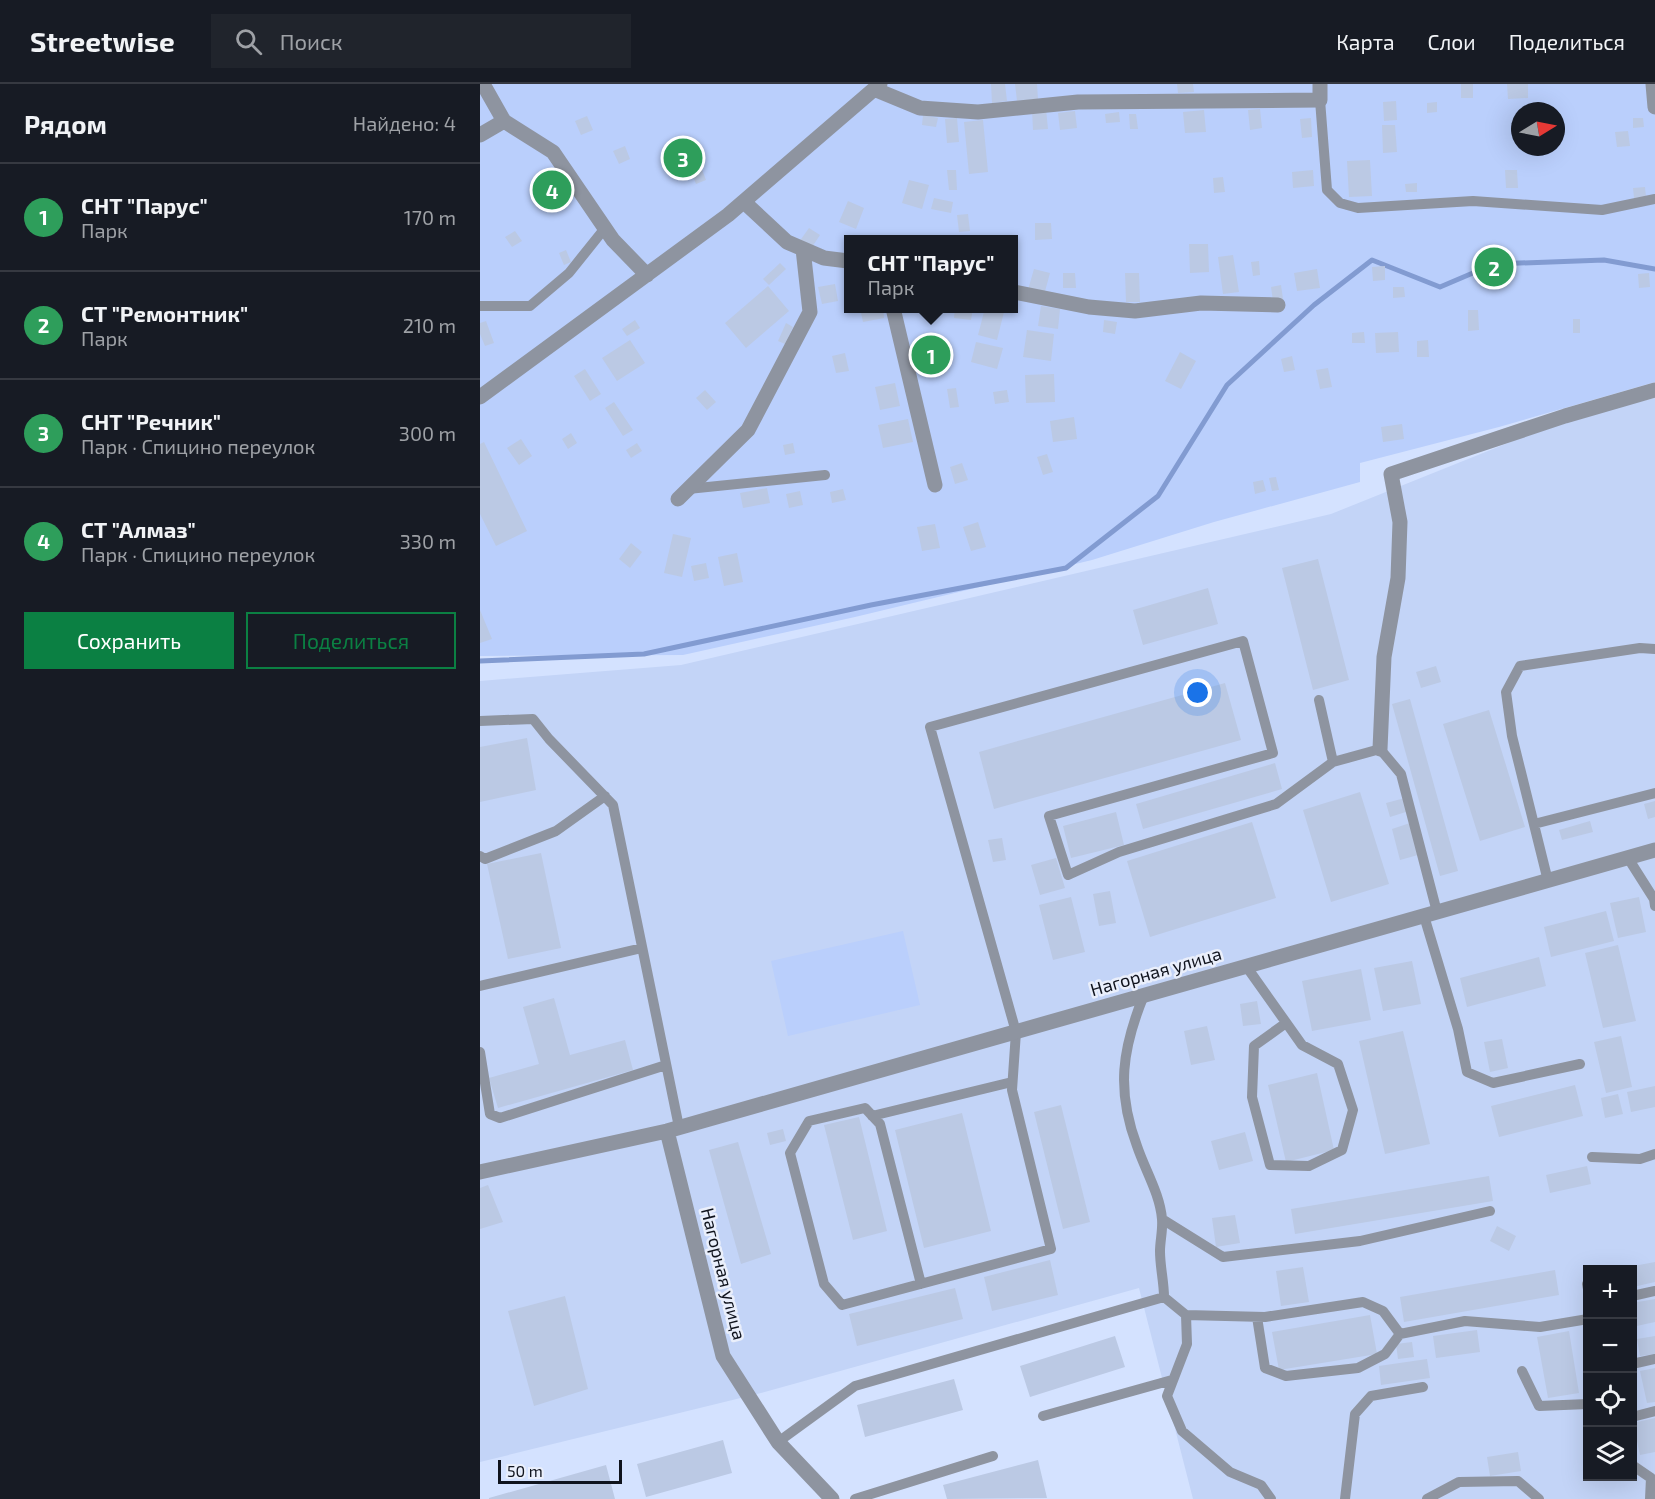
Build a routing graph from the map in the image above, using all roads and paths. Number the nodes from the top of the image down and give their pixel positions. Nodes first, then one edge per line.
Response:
1 (483, 84) edge
2 (1320, 84) edge
3 (1653, 84) edge
4 (877, 87) edge
5 (1320, 100) junction
6 (1655, 107) edge
7 (504, 121) junction
8 (480, 135) edge
9 (1655, 199) edge
10 (744, 202) junction
11 (605, 228) junction
12 (803, 249) junction
13 (844, 260) edge
14 (647, 275) junction
15 (1018, 293) edge
16 (1278, 305) dead end
17 (480, 306) edge
18 (894, 313) edge
19 (1655, 390) edge
20 (480, 398) edge
21 (825, 475) dead end
22 (935, 485) dead end
23 (683, 494) joint
24 (1655, 649) edge
25 (1319, 700) dead end
26 (480, 721) edge
27 (1380, 749) junction
28 (1333, 762) junction
29 (1655, 793) edge
30 (605, 796) junction
31 (1534, 824) junction
32 (1655, 850) edge
33 (480, 856) edge
34 (1628, 858) junction
35 (1548, 881) junction
36 (1655, 906) edge
37 (1430, 914) junction
38 (642, 948) junction
39 (1246, 966) junction
40 (480, 986) edge
41 (1144, 995) junction
42 (1286, 1023) junction
43 (1016, 1032) junction
44 (480, 1052) edge
45 (1580, 1064) dead end
46 (666, 1065) junction
47 (1012, 1082) junction
48 (872, 1116) junction
49 (673, 1129) junction
50 (1655, 1154) edge
51 (1592, 1157) dead end
52 (480, 1172) edge
53 (1490, 1211) dead end
54 (1162, 1219) junction
55 (921, 1284) junction
56 (1655, 1291) edge
57 (1637, 1295) edge
58 (1164, 1297) junction
59 (1186, 1315) junction
60 (1257, 1317) junction
61 (1583, 1320) edge
62 (1400, 1334) junction
63 (1655, 1359) edge
64 (1637, 1363) edge
65 (1522, 1371) dead end
66 (1172, 1380) junction
67 (1423, 1387) dead end
68 (1583, 1404) edge
69 (1655, 1411) edge
70 (1043, 1416) dead end
71 (1637, 1416) edge
72 (778, 1442) junction
73 (993, 1456) dead end
74 (1637, 1468) edge
75 (1653, 1476) edge
76 (832, 1499) edge
77 (855, 1499) edge
78 (1271, 1499) edge
79 (1345, 1499) edge
80 (1427, 1499) edge
81 (1539, 1499) edge
82 (1650, 1499) edge

1 - 7 street
2 - 5 street
3 - 6 street
4 - 5 street
4 - 10 street
5 - 9 lane
7 - 8 street
7 - 11 street
10 - 12 street
10 - 14 street
11 - 14 street
11 - 17 lane
12 - 13 street
12 - 23 street
14 - 20 street
15 - 16 street
18 - 22 street
19 - 27 street
21 - 23 lane
24 - 31 lane
25 - 28 lane
26 - 30 lane
27 - 28 lane
27 - 37 lane
28 - 43 lane
29 - 31 lane
30 - 33 lane
30 - 38 lane
31 - 35 lane
32 - 34 street, Нагорная улица
34 - 35 street, Нагорная улица
34 - 36 lane
35 - 37 street, Нагорная улица
37 - 39 street, Нагорная улица
37 - 45 lane
38 - 40 lane
38 - 46 lane
39 - 41 street, Нагорная улица
39 - 42 lane
41 - 43 street, Нагорная улица
41 - 54 lane
42 - 42 lane
43 - 47 lane
43 - 49 street, Нагорная улица
44 - 46 lane
46 - 49 lane
47 - 48 lane
47 - 55 lane
48 - 55 lane
48 - 55 lane
49 - 52 street, Нагорная улица
49 - 72 street, Нагорная улица
50 - 51 lane
53 - 54 lane
54 - 58 lane
56 - 57 lane
58 - 59 lane
58 - 72 lane
59 - 60 lane
59 - 66 lane
60 - 62 lane
60 - 62 lane
61 - 62 lane
63 - 64 lane
65 - 68 lane
66 - 70 lane
66 - 78 lane
67 - 79 lane
69 - 71 lane
72 - 76 street, Нагорная улица
73 - 77 lane
74 - 75 lane
75 - 82 lane
80 - 81 lane

